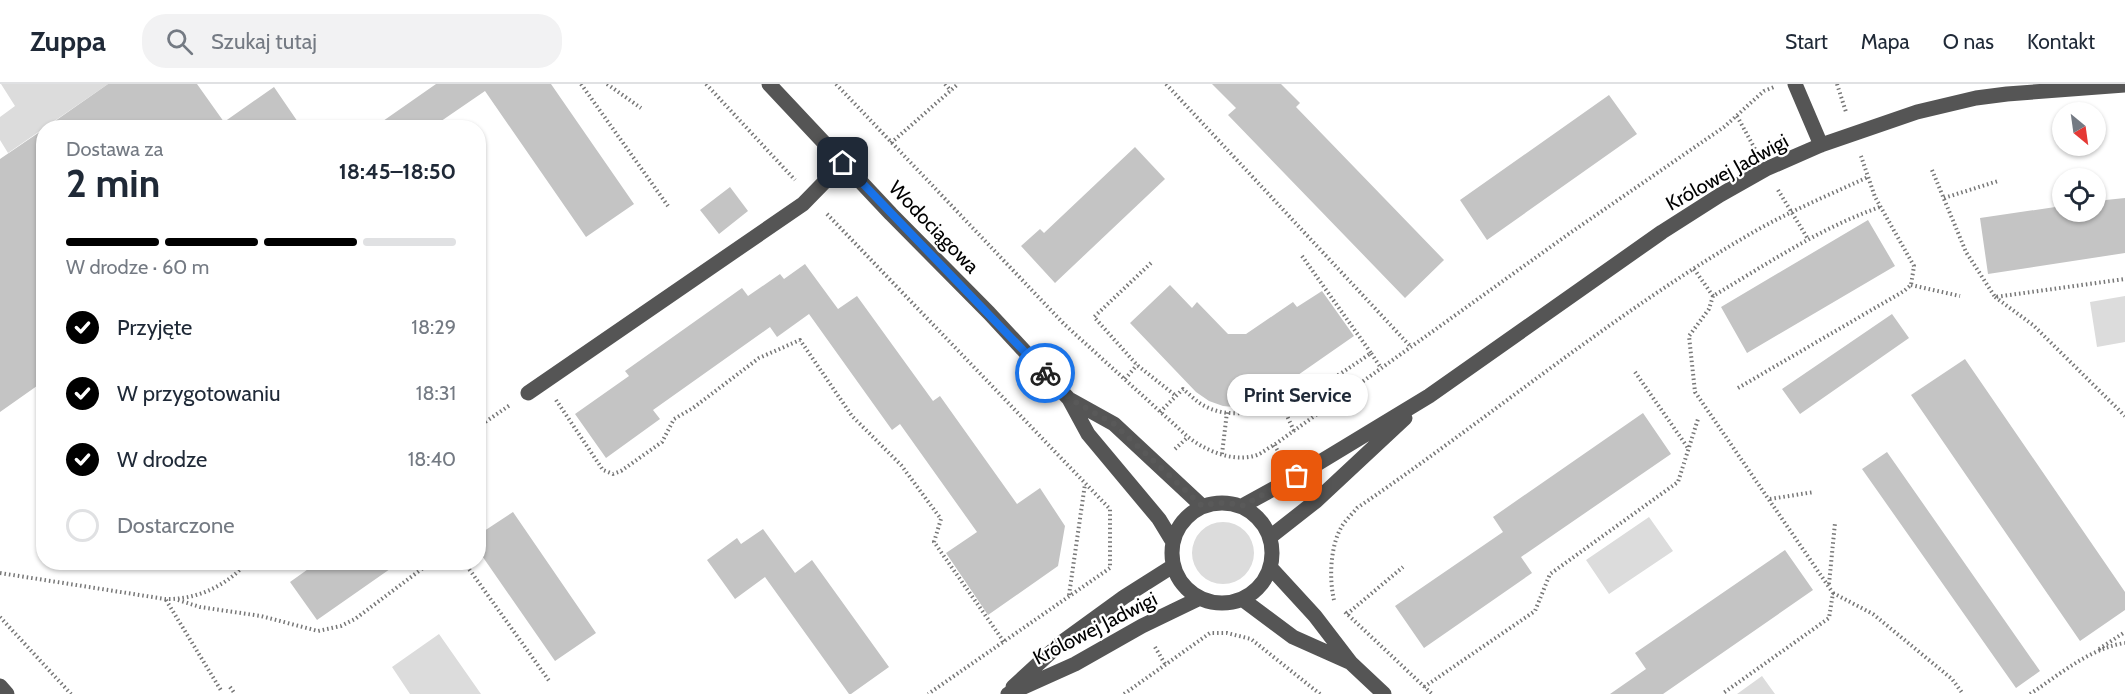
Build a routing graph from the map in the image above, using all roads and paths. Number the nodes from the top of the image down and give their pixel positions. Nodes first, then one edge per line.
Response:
1 (581, 84) edge
2 (607, 84) edge
3 (706, 84) edge
4 (769, 84) edge
5 (836, 84) edge
6 (945, 84) edge
7 (958, 84) edge
8 (1166, 84) edge
9 (1780, 84) edge
10 (1795, 84) edge
11 (2125, 85) edge
12 (951, 91) junction
13 (641, 108) dead end
14 (891, 143) junction
15 (1821, 145) junction
16 (843, 163) junction
17 (1932, 170) dead end
18 (1998, 181) dead end
19 (810, 197) junction
20 (1944, 198) junction
21 (668, 206) dead end
22 (1880, 207) junction
23 (1302, 256) dead end
24 (1151, 263) dead end
25 (1694, 269) junction
26 (2125, 279) edge
27 (1911, 285) junction
28 (1713, 296) junction
29 (1960, 296) dead end
30 (1995, 297) junction
31 (1411, 347) junction
32 (1371, 353) junction
33 (1137, 365) junction
34 (1382, 368) junction
35 (557, 372) junction
36 (1635, 372) dead end
37 (1125, 379) junction
38 (1738, 388) dead end
39 (528, 393) joint
40 (1176, 396) junction
41 (1429, 396) junction
42 (1070, 399) junction
43 (1282, 405) junction
44 (1160, 412) junction
45 (1227, 412) junction
46 (2125, 416) edge
47 (1698, 418) dead end
48 (486, 422) edge
49 (1294, 431) junction
50 (1689, 448) junction
51 (1222, 454) junction
52 (1085, 483) junction
53 (1814, 492) dead end
54 (1770, 500) junction
55 (1202, 506) junction
56 (1242, 506) junction
57 (1835, 523) dead end
58 (1270, 537) junction
59 (1173, 542) junction
60 (1173, 566) junction
61 (1270, 567) junction
62 (1404, 567) dead end
63 (239, 570) edge
64 (420, 570) edge
65 (470, 570) edge
66 (0, 573) edge
67 (1828, 585) junction
68 (1833, 593) junction
69 (1069, 596) junction
70 (1200, 598) junction
71 (165, 599) junction
72 (1242, 599) junction
73 (178, 600) junction
74 (1347, 614) junction
75 (0, 616) edge
76 (2125, 632) edge
77 (1004, 642) junction
78 (2125, 643) edge
79 (2091, 654) junction
80 (1351, 663) junction
81 (550, 682) dead end
82 (0, 686) edge
83 (230, 687) dead end
84 (1424, 687) junction
85 (222, 692) dead end
86 (7, 694) edge
87 (70, 694) edge
88 (235, 694) edge
89 (928, 694) edge
90 (1007, 694) edge
91 (1124, 694) edge
92 (1320, 694) edge
93 (1384, 694) edge
94 (1432, 694) edge
95 (1722, 694) edge
96 (1963, 694) edge
97 (2030, 694) edge

1 - 21 path
2 - 13 path
3 - 19 path
4 - 16 street, Wodociągowa
5 - 14 path
6 - 12 path
7 - 12 path
8 - 31 path
9 - 31 path
10 - 15 street
11 - 15 street, Królowej Jadwigi
12 - 14 path
14 - 37 path
15 - 41 street, Królowej Jadwigi
16 - 19 street
16 - 42 street, Wodociągowa
17 - 20 path
18 - 20 path
19 - 35 street
19 - 52 path
20 - 30 path
22 - 25 path
22 - 27 path
22 - 28 path
23 - 32 path
24 - 33 path
25 - 28 path
25 - 74 path
26 - 30 path
27 - 29 path
27 - 38 path
28 - 54 path
30 - 46 path
31 - 34 path
32 - 34 path
32 - 43 path
33 - 37 path
33 - 40 path
34 - 49 path
35 - 39 street
35 - 77 path
36 - 50 path
37 - 44 path
39 - 48 path
40 - 44 path
40 - 45 path
41 - 56 street, Królowej Jadwigi
41 - 58 street, Królowej Jadwigi
42 - 55 street, Wodociągowa
42 - 59 street, Wodociągowa
43 - 45 path
43 - 49 path
44 - 51 path
45 - 51 path
47 - 50 path
49 - 51 path
50 - 84 path
52 - 69 path
52 - 69 path
53 - 54 path
54 - 67 path
55 - 56 street
55 - 59 street
56 - 58 street
57 - 67 path
58 - 61 street
59 - 60 street
60 - 70 street
60 - 90 street, Królowej Jadwigi
61 - 72 street
61 - 80 street
62 - 74 path
63 - 73 path
64 - 73 path
65 - 81 path
66 - 71 path
67 - 68 path
68 - 95 path
68 - 96 path
69 - 77 path
70 - 72 street
70 - 90 street, Królowej Jadwigi
71 - 73 path
71 - 85 path
72 - 80 street
74 - 84 path
75 - 87 path
76 - 79 path
77 - 89 path
78 - 79 path
79 - 97 path
80 - 93 street
82 - 86 street
83 - 88 path
84 - 94 path
91 - 92 path

